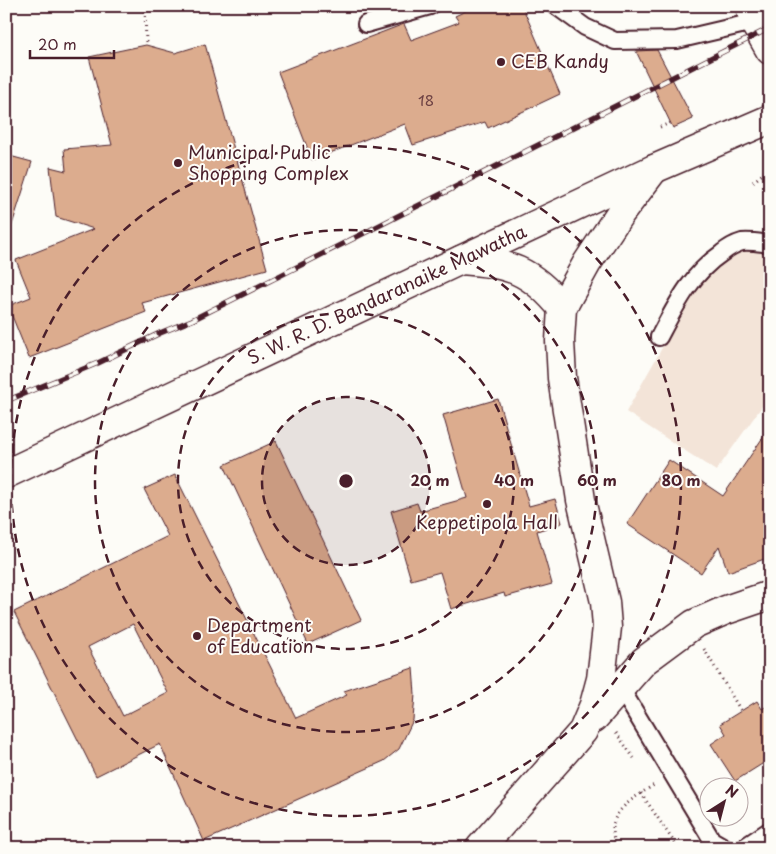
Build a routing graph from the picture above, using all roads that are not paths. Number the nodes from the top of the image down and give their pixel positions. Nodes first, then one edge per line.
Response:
1 (430, 6) edge
2 (556, 6) edge
3 (752, 14) edge
4 (366, 24) dead end
5 (770, 50) edge
6 (770, 119) edge
7 (654, 169) junction
8 (770, 244) edge
9 (461, 260) junction
10 (562, 308) junction
11 (659, 337) dead end
12 (6, 474) edge
13 (770, 595) edge
14 (620, 687) junction
15 (583, 731) junction
16 (770, 830) edge
17 (480, 848) edge
18 (726, 848) edge
19 (742, 848) edge

1 - 4 lane
2 - 3 lane
3 - 5 main road
6 - 7 main road, S. W. R. D. Bandaranaike Mawatha
7 - 9 main road, S. W. R. D. Bandaranaike Mawatha
7 - 10 main road
8 - 11 lane
9 - 10 main road
9 - 12 main road, S. W. R. D. Bandaranaike Mawatha
10 - 15 main road
13 - 14 main road
14 - 15 main road
14 - 18 lane
15 - 17 main road
16 - 19 lane

